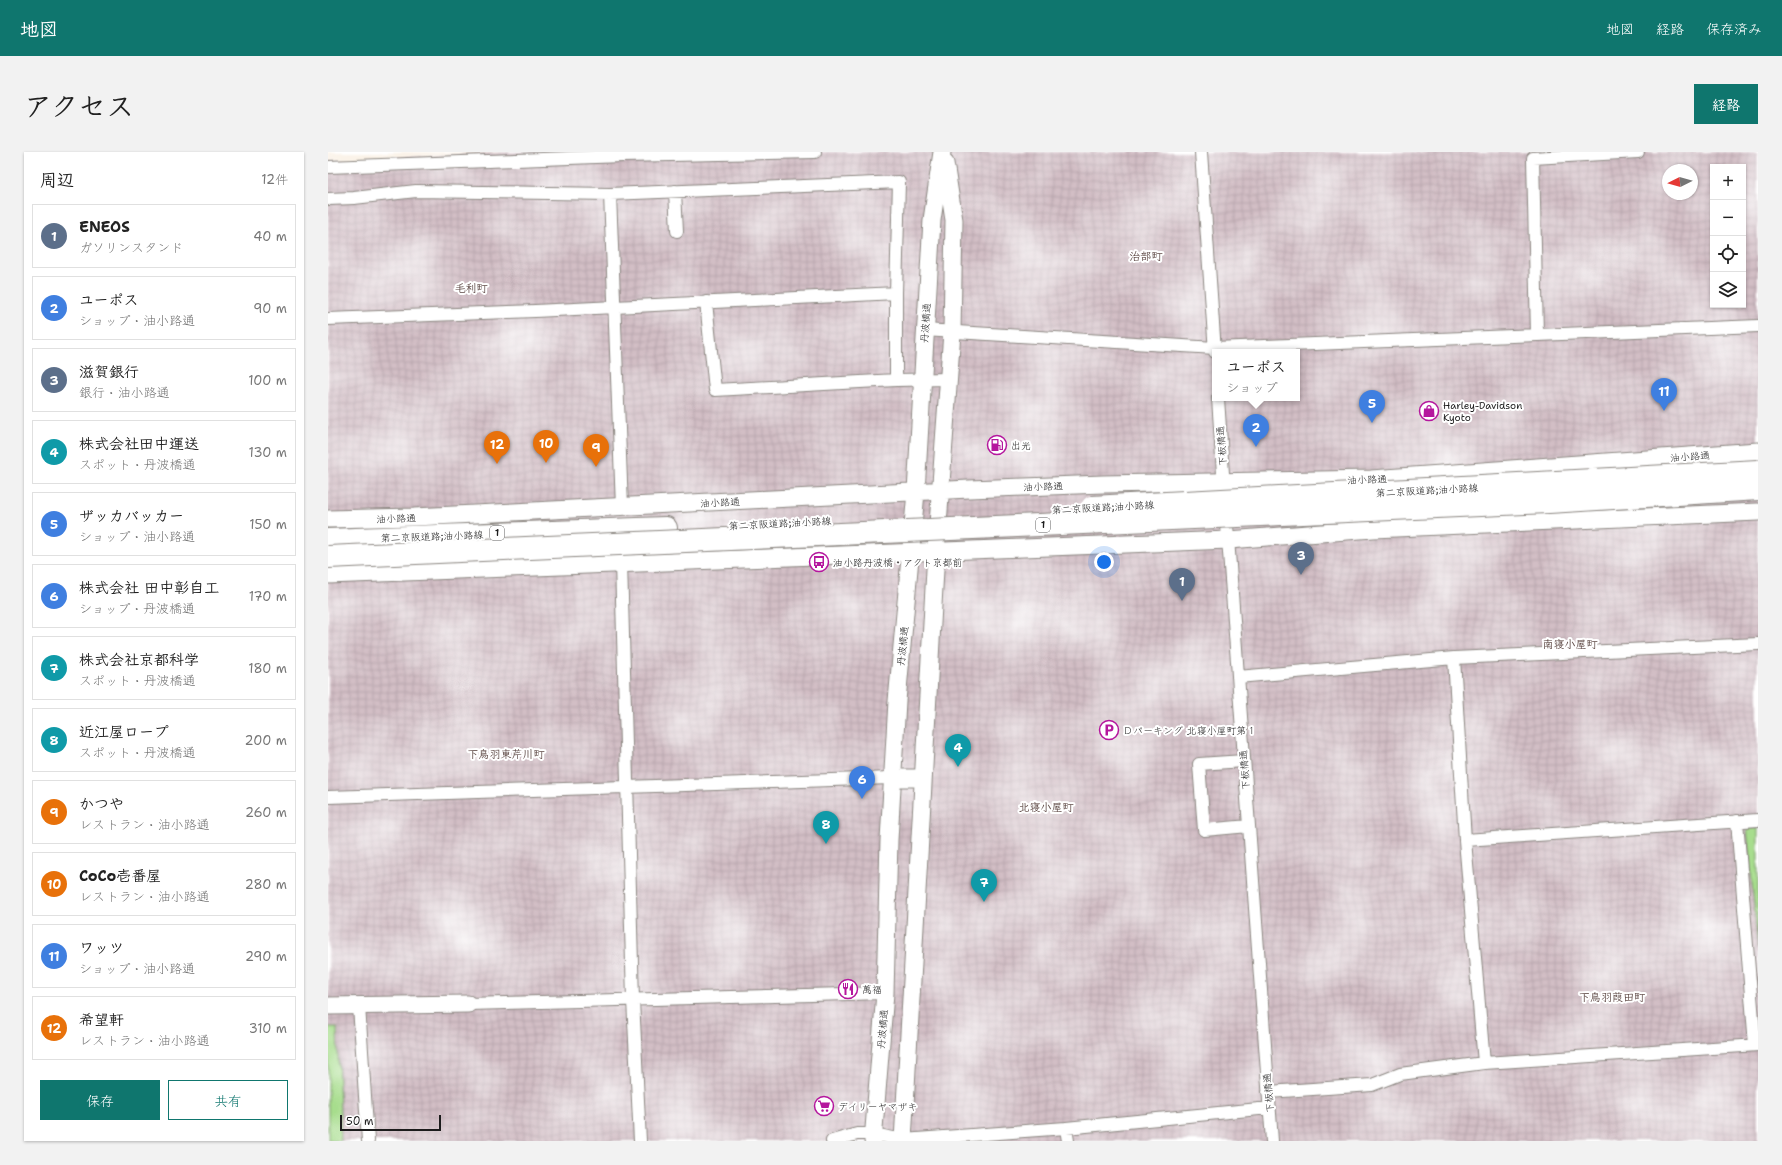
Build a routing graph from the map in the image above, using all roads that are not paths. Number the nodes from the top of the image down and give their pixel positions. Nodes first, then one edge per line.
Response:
1 (815, 152) edge
2 (943, 152) edge
3 (1201, 152) edge
4 (1638, 152) edge
5 (328, 167) edge
6 (675, 192) junction
7 (610, 194) junction
8 (328, 199) edge
9 (677, 231) dead end
10 (896, 293) junction
11 (706, 302) junction
12 (615, 307) junction
13 (328, 319) edge
14 (1758, 326) edge
15 (924, 330) junction
16 (952, 332) junction
17 (1536, 335) junction
18 (1215, 349) edge
19 (1236, 349) edge
20 (1212, 350) edge
21 (921, 379) junction
22 (949, 379) junction
23 (896, 380) junction
24 (1218, 401) edge
25 (1758, 451) edge
26 (1758, 471) edge
27 (1224, 482) junction
28 (1758, 489) edge
29 (941, 490) junction
30 (916, 492) junction
31 (622, 506) junction
32 (1758, 512) edge
33 (328, 519) edge
34 (328, 540) edge
35 (1229, 540) junction
36 (912, 551) junction
37 (936, 552) junction
38 (328, 556) edge
39 (621, 562) junction
40 (328, 575) edge
41 (1758, 644) edge
42 (1454, 658) junction
43 (1238, 677) junction
44 (1244, 761) junction
45 (892, 778) junction
46 (923, 778) junction
47 (628, 787) junction
48 (328, 797) edge
49 (1758, 820) edge
50 (1737, 821) junction
51 (1249, 826) junction
52 (1465, 840) junction
53 (885, 993) junction
54 (911, 994) junction
55 (634, 1000) junction
56 (468, 1004) joint
57 (328, 1006) edge
58 (359, 1006) junction
59 (1757, 1045) edge
60 (1484, 1062) junction
61 (1268, 1092) junction
62 (1270, 1108) junction
63 (1066, 1128) junction
64 (873, 1138) edge
65 (368, 1141) edge
66 (640, 1141) edge
67 (832, 1141) edge
68 (903, 1141) edge
69 (1068, 1141) edge
70 (1272, 1141) edge

1 - 5 street
2 - 15 street, 丹波橋通
2 - 16 street, 丹波橋通
3 - 18 street
4 - 17 street
6 - 7 street
6 - 9 street
6 - 10 street
7 - 8 street
7 - 12 street
10 - 11 street
10 - 23 street
11 - 12 street
11 - 23 street
12 - 13 street
12 - 31 street
14 - 17 street
15 - 16 street
15 - 21 street, 丹波橋通
16 - 20 street
16 - 22 street, 丹波橋通
17 - 19 street
21 - 22 street
21 - 23 street
21 - 30 street, 丹波橋通
22 - 29 street, 丹波橋通
24 - 27 street, 下板橋通
25 - 27 street, 油小路通
26 - 34 highway, 第二京阪道路;油小路線 / 1, bridge
27 - 29 street, 油小路通
27 - 35 street, 下板橋通
28 - 38 highway, 第二京阪道路;油小路線 / 1, bridge
29 - 30 street, 油小路通
29 - 37 street, 丹波橋通
30 - 31 street, 油小路通
30 - 36 street, 丹波橋通
31 - 33 street, 油小路通
32 - 35 street
35 - 37 street
35 - 43 street, 下板橋通
36 - 37 street
36 - 39 street
36 - 45 street, 丹波橋通
37 - 46 street, 丹波橋通
39 - 40 street
39 - 47 street
41 - 42 street
42 - 43 street
42 - 52 street
43 - 44 street, 下板橋通
44 - 51 street, 下板橋通
44 - 51 street
45 - 46 street
45 - 47 street
45 - 53 street, 丹波橋通
46 - 54 street, 丹波橋通
47 - 48 street
47 - 55 street
49 - 50 street
50 - 52 street
50 - 59 street
51 - 61 street, 下板橋通
52 - 60 street
53 - 54 street
53 - 55 street
53 - 64 street, 丹波橋通
54 - 68 street, 丹波橋通
55 - 56 street
55 - 66 street
56 - 58 street
57 - 58 street
58 - 65 street
59 - 60 street
60 - 61 street
61 - 62 street, 下板橋通
62 - 63 street
62 - 70 street, 下板橋通
63 - 68 street
63 - 69 street
64 - 67 street
64 - 68 street

